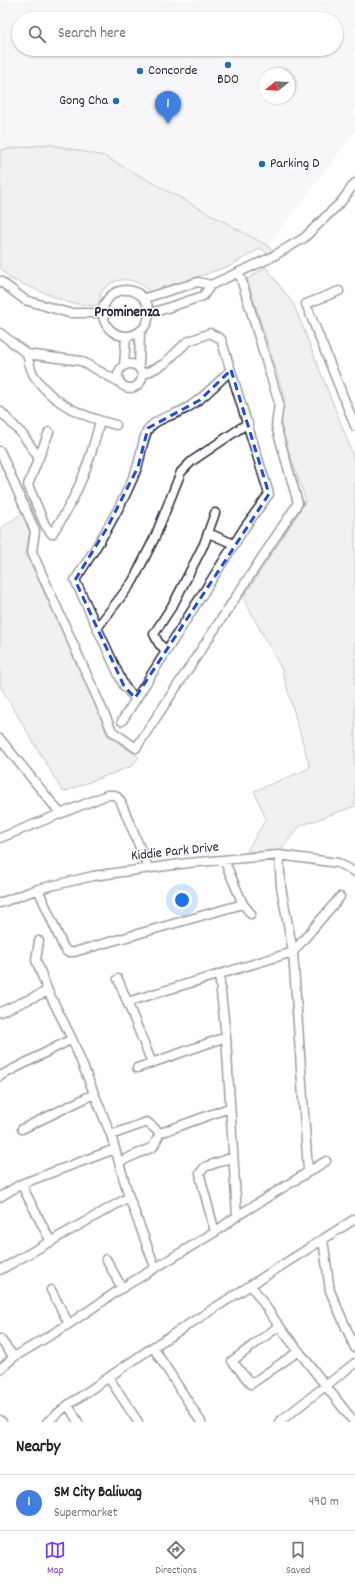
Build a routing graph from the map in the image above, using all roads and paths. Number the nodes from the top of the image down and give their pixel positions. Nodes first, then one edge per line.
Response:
1 (355, 183) edge
2 (240, 272) junction
3 (0, 281) edge
4 (211, 285) junction
5 (339, 291) dead end
6 (145, 298) junction
7 (103, 313) junction
8 (150, 314) junction
9 (140, 332) junction
10 (0, 333) edge
11 (126, 336) junction
12 (27, 354) junction
13 (124, 366) junction
14 (231, 370) junction
15 (141, 372) junction
16 (119, 382) junction
17 (0, 411) edge
18 (100, 421) junction
19 (354, 421) edge
20 (248, 423) junction
21 (116, 425) dead end
22 (49, 432) dead end
23 (0, 450) edge
24 (39, 458) junction
25 (215, 513) dead end
26 (208, 533) junction
27 (234, 544) junction
28 (97, 628) junction
29 (166, 650) junction
30 (135, 698) junction
31 (122, 721) dead end
32 (0, 739) edge
33 (60, 813) junction
34 (0, 838) edge
35 (279, 855) junction
36 (224, 860) junction
37 (148, 867) junction
38 (355, 872) edge
39 (38, 889) junction
40 (340, 898) dead end
41 (0, 903) edge
42 (243, 904) junction
43 (251, 914) dead end
44 (39, 941) dead end
45 (293, 952) junction
46 (219, 974) junction
47 (118, 979) dead end
48 (48, 991) junction
49 (127, 1002) junction
50 (0, 1012) edge
51 (226, 1037) junction
52 (72, 1039) junction
53 (152, 1062) junction
54 (137, 1068) dead end
55 (0, 1076) edge
56 (94, 1094) junction
57 (229, 1108) junction
58 (22, 1129) dead end
59 (160, 1133) junction
60 (111, 1135) junction
61 (115, 1150) junction
62 (233, 1157) junction
63 (326, 1161) dead end
64 (120, 1162) junction
65 (308, 1171) junction
66 (21, 1184) junction
67 (0, 1197) edge
68 (129, 1197) junction
69 (237, 1216) junction
70 (355, 1219) edge
71 (215, 1232) junction
72 (323, 1239) junction
73 (51, 1242) junction
74 (106, 1259) dead end
75 (155, 1267) junction
76 (0, 1270) edge
77 (251, 1285) junction
78 (122, 1288) junction
79 (51, 1290) dead end
80 (69, 1324) junction
81 (279, 1326) junction
82 (0, 1339) edge
83 (153, 1347) junction
84 (355, 1348) edge
85 (299, 1351) junction
86 (14, 1357) junction
87 (355, 1363) edge
88 (0, 1369) edge
89 (109, 1378) junction
90 (327, 1386) junction
91 (68, 1405) junction
92 (47, 1422) edge
93 (78, 1422) edge
94 (138, 1422) edge
95 (202, 1422) edge
96 (279, 1422) edge
97 (354, 1422) edge

1 - 2 street
2 - 4 street
2 - 23 street
3 - 7 street
4 - 6 street
4 - 8 street
5 - 19 street
6 - 7 street
6 - 8 street
7 - 11 street
8 - 9 street
9 - 11 street
9 - 15 street
10 - 12 street
11 - 13 street
12 - 16 street
12 - 18 street
13 - 15 street
13 - 16 street
14 - 15 street
14 - 20 street
14 - 28 street
15 - 16 street
17 - 24 street
18 - 21 street
18 - 24 street
20 - 27 street
20 - 28 street
22 - 24 street
25 - 26 street
26 - 27 street
26 - 29 street
27 - 29 street
28 - 30 street
29 - 30 street
30 - 31 street
32 - 33 street
33 - 34 street
33 - 37 street
35 - 36 street, Kiddie Park Drive
35 - 38 street, Kiddie Park Drive
35 - 45 street
36 - 37 street, Kiddie Park Drive
36 - 42 street
37 - 39 street, Kiddie Park Drive
39 - 41 street, Kiddie Park Drive
39 - 42 street
40 - 45 street
42 - 43 street
44 - 48 street
45 - 46 street
45 - 65 street
46 - 49 street
46 - 51 street
47 - 49 street
48 - 50 street
48 - 52 street
49 - 53 street
51 - 53 street
51 - 57 street
52 - 55 street
52 - 56 street
53 - 54 street
56 - 58 street
56 - 60 street
57 - 59 street
57 - 62 street
59 - 60 street
59 - 64 street
60 - 61 street
61 - 64 street
61 - 66 street
62 - 69 street
62 - 71 street
63 - 65 street
64 - 68 street
65 - 69 street
66 - 67 street
66 - 73 street
68 - 73 street
68 - 75 street
69 - 71 street
70 - 72 street
71 - 75 street
72 - 77 street
72 - 84 street
73 - 76 street
74 - 78 street
75 - 78 street
77 - 81 street
77 - 83 street
78 - 80 street
79 - 80 street
80 - 86 street
81 - 85 street
81 - 85 street
82 - 86 street
83 - 89 street
83 - 95 street
85 - 90 street
86 - 88 street
87 - 90 street
89 - 91 street
89 - 94 street
90 - 96 street
90 - 97 street
91 - 92 street
91 - 93 street

